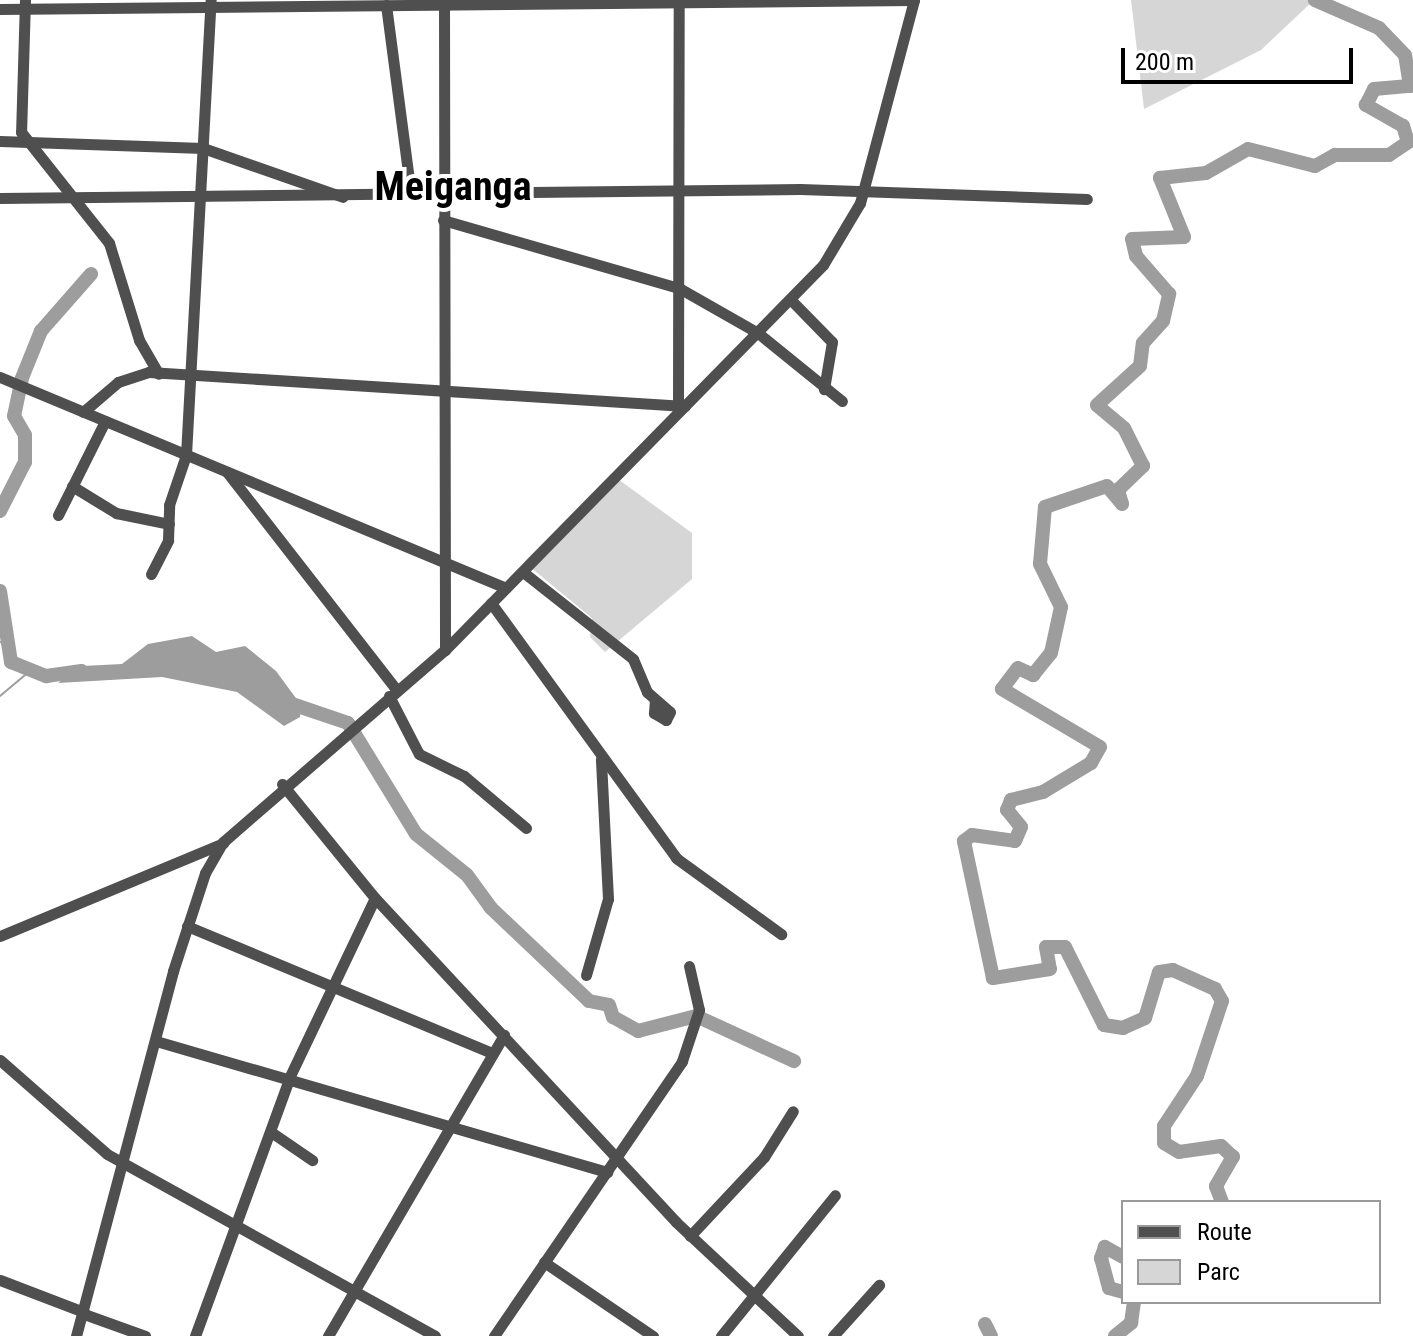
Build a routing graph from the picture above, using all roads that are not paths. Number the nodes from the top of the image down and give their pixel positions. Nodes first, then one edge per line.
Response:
1 (914, 0) edge
2 (444, 2) edge
3 (679, 2) edge
4 (26, 4) edge
5 (210, 4) edge
6 (386, 5) junction
7 (0, 9) edge
8 (0, 141) edge
9 (26, 141) junction
10 (203, 148) junction
11 (683, 190) junction
12 (864, 190) junction
13 (443, 194) junction
14 (411, 196) junction
15 (204, 197) junction
16 (0, 198) edge
17 (80, 198) junction
18 (347, 199) junction
19 (1087, 199) dead end
20 (443, 220) junction
21 (679, 288) junction
22 (790, 299) junction
23 (758, 333) junction
24 (159, 374) junction
25 (0, 377) edge
26 (192, 377) junction
27 (444, 387) junction
28 (824, 389) junction
29 (842, 401) dead end
30 (682, 406) junction
31 (83, 412) junction
32 (105, 421) junction
33 (186, 455) junction
34 (226, 472) junction
35 (72, 486) junction
36 (58, 515) dead end
37 (169, 524) junction
38 (442, 560) junction
39 (523, 572) junction
40 (151, 574) dead end
41 (506, 588) junction
42 (491, 603) junction
43 (445, 650) junction
44 (393, 693) junction
45 (655, 700) dead end
46 (601, 759) junction
47 (282, 784) junction
48 (526, 828) dead end
49 (223, 842) junction
50 (375, 898) junction
51 (187, 926) junction
52 (781, 934) dead end
53 (0, 936) edge
54 (689, 966) dead end
55 (586, 975) dead end
56 (328, 987) junction
57 (504, 1035) junction
58 (156, 1041) junction
59 (492, 1053) junction
60 (2, 1066) edge
61 (290, 1076) junction
62 (793, 1111) dead end
63 (446, 1126) junction
64 (271, 1132) junction
65 (617, 1156) junction
66 (312, 1160) dead end
67 (125, 1162) junction
68 (607, 1172) junction
69 (835, 1195) dead end
70 (238, 1231) junction
71 (690, 1236) junction
72 (544, 1262) junction
73 (0, 1280) edge
74 (879, 1285) dead end
75 (355, 1291) junction
76 (751, 1298) junction
77 (84, 1313) junction
78 (76, 1336) edge
79 (145, 1336) edge
80 (195, 1336) edge
81 (328, 1336) edge
82 (435, 1336) edge
83 (494, 1336) edge
84 (653, 1336) edge
85 (721, 1336) edge
86 (798, 1336) edge
87 (833, 1336) edge

1 - 3 street
1 - 12 street
2 - 3 street
2 - 6 street
2 - 13 street
3 - 11 street
4 - 5 street
4 - 7 street
4 - 9 street
5 - 6 street
5 - 10 street
6 - 14 street
8 - 9 street
9 - 10 street
9 - 17 street
10 - 15 street
10 - 18 street
11 - 12 street
11 - 13 street
11 - 21 street
12 - 19 street
12 - 22 street
13 - 14 street
13 - 20 street
14 - 18 street
15 - 17 street
15 - 18 street
15 - 26 street
16 - 17 street
17 - 24 street
20 - 21 street
20 - 27 street
21 - 23 street
21 - 30 street
22 - 23 street
22 - 28 street
23 - 28 street
23 - 30 street
24 - 26 street
24 - 31 street
25 - 31 street
26 - 27 street
26 - 33 street
27 - 30 street
27 - 38 street
28 - 29 street
30 - 39 street
31 - 32 street
32 - 33 street
32 - 35 street
33 - 34 street
33 - 37 street
34 - 38 street
34 - 44 street
35 - 36 street
35 - 37 street
37 - 40 street
38 - 41 street
38 - 43 street
39 - 41 street
39 - 45 street
41 - 42 street
42 - 43 street
42 - 46 street
43 - 44 street
44 - 47 street
44 - 48 street
46 - 52 street
46 - 55 street
47 - 49 street
47 - 50 street
49 - 51 street
49 - 53 street
50 - 56 street
50 - 57 street
51 - 56 street
51 - 58 street
54 - 65 street
56 - 59 street
56 - 61 street
57 - 59 street
57 - 65 street
58 - 61 street
58 - 67 street
59 - 63 street
60 - 67 street
61 - 63 street
61 - 64 street
62 - 71 street
63 - 68 street
63 - 75 street
64 - 66 street
64 - 70 street
65 - 68 street
65 - 71 street
67 - 70 street
67 - 77 street
68 - 72 street
69 - 76 street
70 - 75 street
70 - 80 street
71 - 76 street
72 - 83 street
72 - 84 street
73 - 77 street
74 - 87 street
75 - 81 street
75 - 82 street
76 - 85 street
76 - 86 street
77 - 78 street
77 - 79 street

